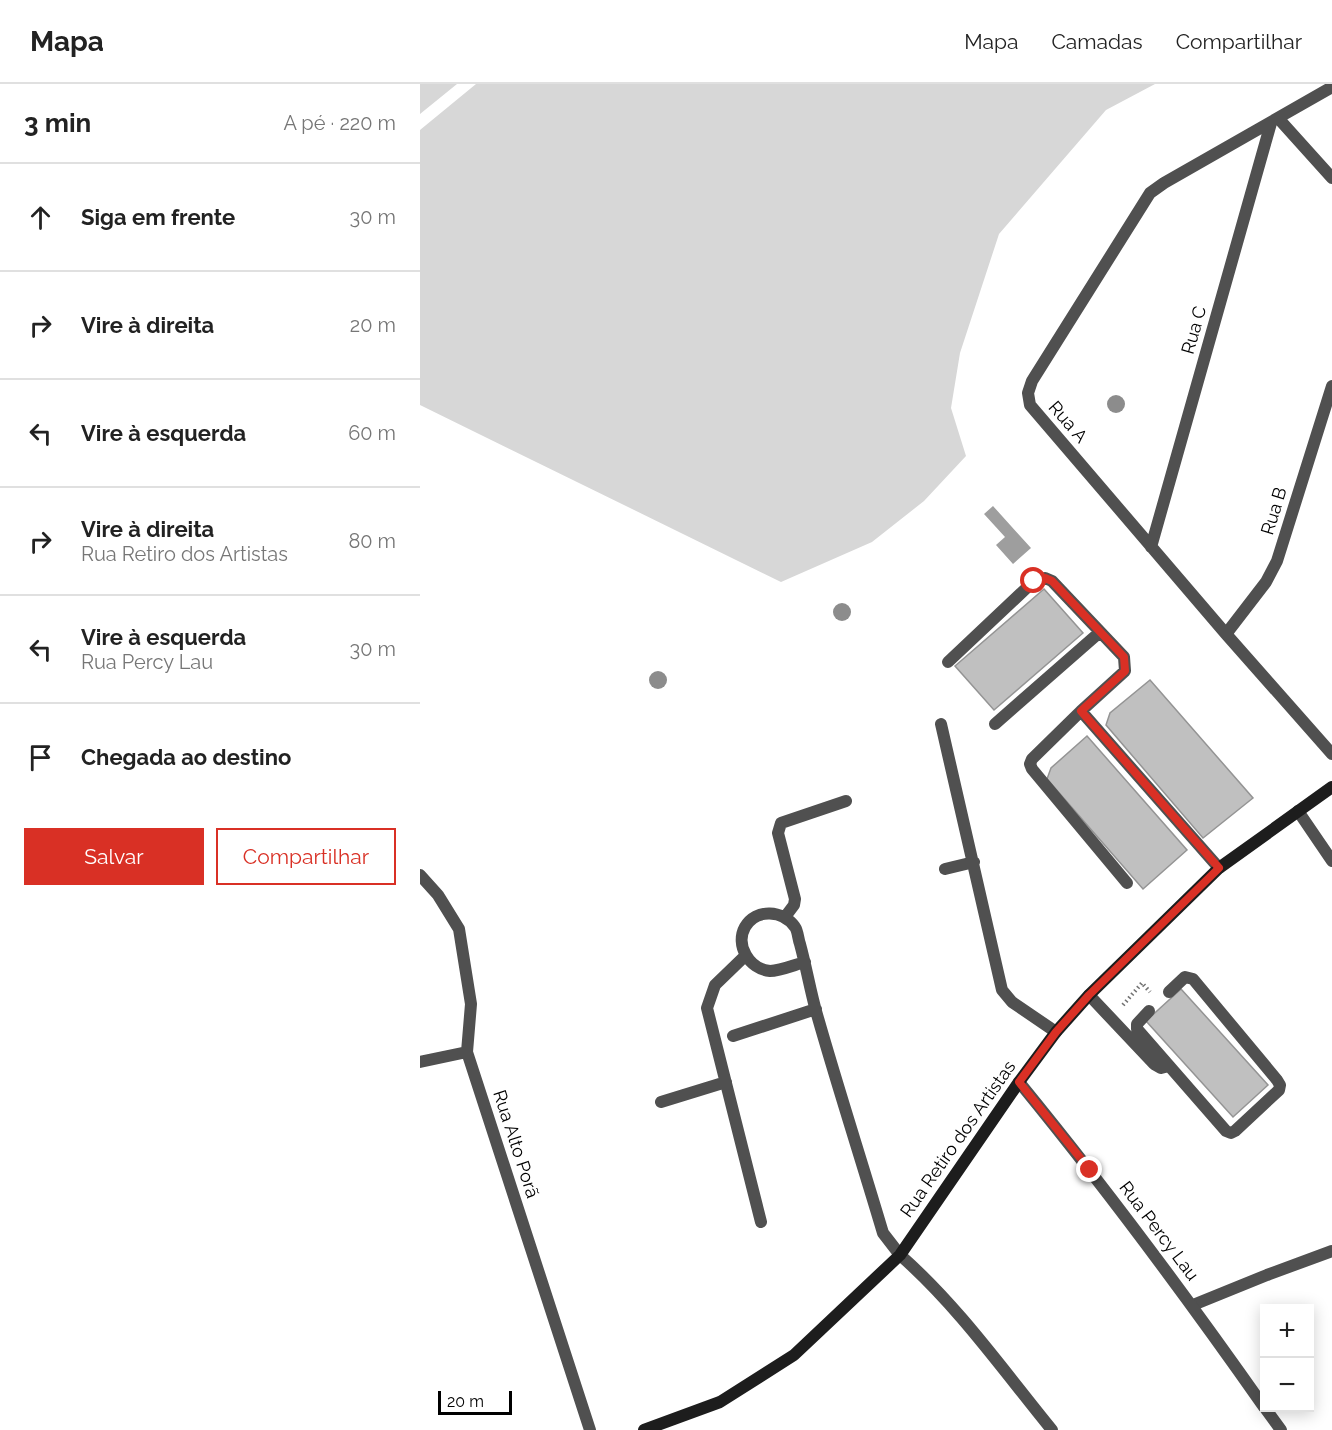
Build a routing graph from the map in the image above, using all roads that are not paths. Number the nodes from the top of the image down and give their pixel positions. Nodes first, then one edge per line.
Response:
1 (1332, 87) edge
2 (1275, 120) junction
3 (1332, 178) edge
4 (1332, 386) edge
5 (1151, 546) junction
6 (1100, 632) junction
7 (1226, 634) junction
8 (948, 662) dead end
9 (1081, 711) junction
10 (941, 724) dead end
11 (995, 724) dead end
12 (1332, 754) edge
13 (1332, 787) edge
14 (846, 801) dead end
15 (1298, 811) junction
16 (1332, 861) edge
17 (974, 862) junction
18 (1219, 868) junction
19 (945, 869) dead end
20 (420, 875) edge
21 (1127, 883) dead end
22 (785, 917) junction
23 (745, 956) junction
24 (805, 962) junction
25 (1169, 992) dead end
26 (1089, 995) junction
27 (816, 1009) junction
28 (1149, 1011) dead end
29 (1056, 1032) junction
30 (733, 1036) dead end
31 (467, 1052) junction
32 (420, 1062) edge
33 (1169, 1066) junction
34 (726, 1082) junction
35 (1019, 1082) junction
36 (661, 1102) dead end
37 (761, 1222) dead end
38 (1332, 1251) edge
39 (900, 1255) junction
40 (1193, 1305) junction
41 (1260, 1400) edge
42 (1268, 1412) edge
43 (590, 1430) edge
44 (644, 1430) edge
45 (1052, 1430) edge
46 (1281, 1430) edge

1 - 2 street, Rua A
2 - 3 street
2 - 5 street, Rua C
2 - 5 street, Rua A
4 - 7 street, Rua B
5 - 7 street, Rua A
6 - 8 street
6 - 9 street
6 - 11 street
7 - 12 street, Rua A
9 - 18 street
9 - 21 street
10 - 17 street
13 - 15 street, Rua Retiro dos Artistas
14 - 22 street
15 - 16 street
15 - 18 street, Rua Retiro dos Artistas
17 - 19 street
17 - 29 street
18 - 26 street, Rua Retiro dos Artistas
20 - 31 street, Rua Alto Porã
22 - 23 street
22 - 24 street
23 - 24 street
23 - 34 street
24 - 27 street
25 - 33 street
26 - 29 street, Rua Retiro dos Artistas
26 - 33 street
27 - 30 street
27 - 39 street
28 - 33 street
29 - 35 street, Rua Retiro dos Artistas
31 - 32 street
31 - 43 street, Rua Alto Porã
34 - 36 street
34 - 37 street
35 - 39 street, Rua Retiro dos Artistas
35 - 40 street, Rua Percy Lau
38 - 40 street
39 - 44 street, Rua Retiro dos Artistas
39 - 45 street
40 - 41 street, Rua Percy Lau
42 - 46 street, Rua Percy Lau

